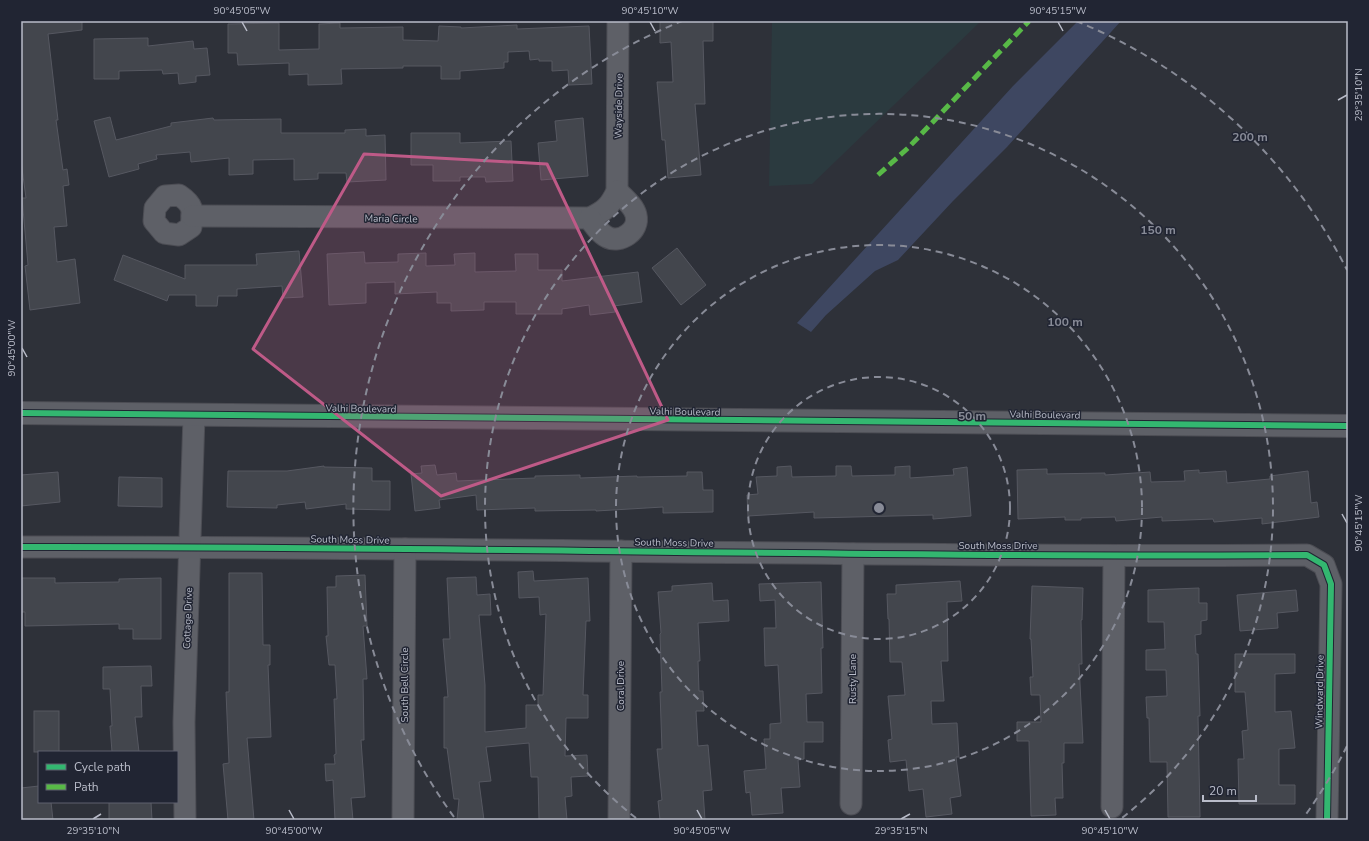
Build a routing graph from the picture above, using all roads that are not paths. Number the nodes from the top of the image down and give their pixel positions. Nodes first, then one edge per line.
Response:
1 (618, 21) edge
2 (617, 191) junction
3 (192, 216) dead end
4 (590, 218) junction
5 (21, 413) edge
6 (194, 416) junction
7 (1348, 426) edge
8 (21, 547) edge
9 (189, 547) junction
10 (405, 549) junction
11 (621, 551) junction
12 (852, 554) junction
13 (1114, 556) junction
14 (1324, 565) joint
15 (851, 804) dead end
16 (1112, 807) dead end
17 (185, 820) edge
18 (403, 820) edge
19 (619, 820) edge
20 (1327, 820) edge

1 - 2 street, Wayside Drive
2 - 4 street
2 - 4 street
3 - 4 street, Maria Circle
5 - 6 street, Valhi Boulevard
6 - 7 street, Valhi Boulevard
6 - 9 street, Cottage Drive
8 - 9 street, South Moss Drive
9 - 10 street, South Moss Drive
9 - 17 street, Cottage Drive
10 - 11 street, South Moss Drive
10 - 18 street, South Bell Circle
11 - 12 street, South Moss Drive
11 - 19 street, Coral Drive
12 - 13 street, South Moss Drive
12 - 15 street, Rusty Lane
13 - 14 street, South Moss Drive
13 - 16 street
14 - 20 street, Windward Drive

